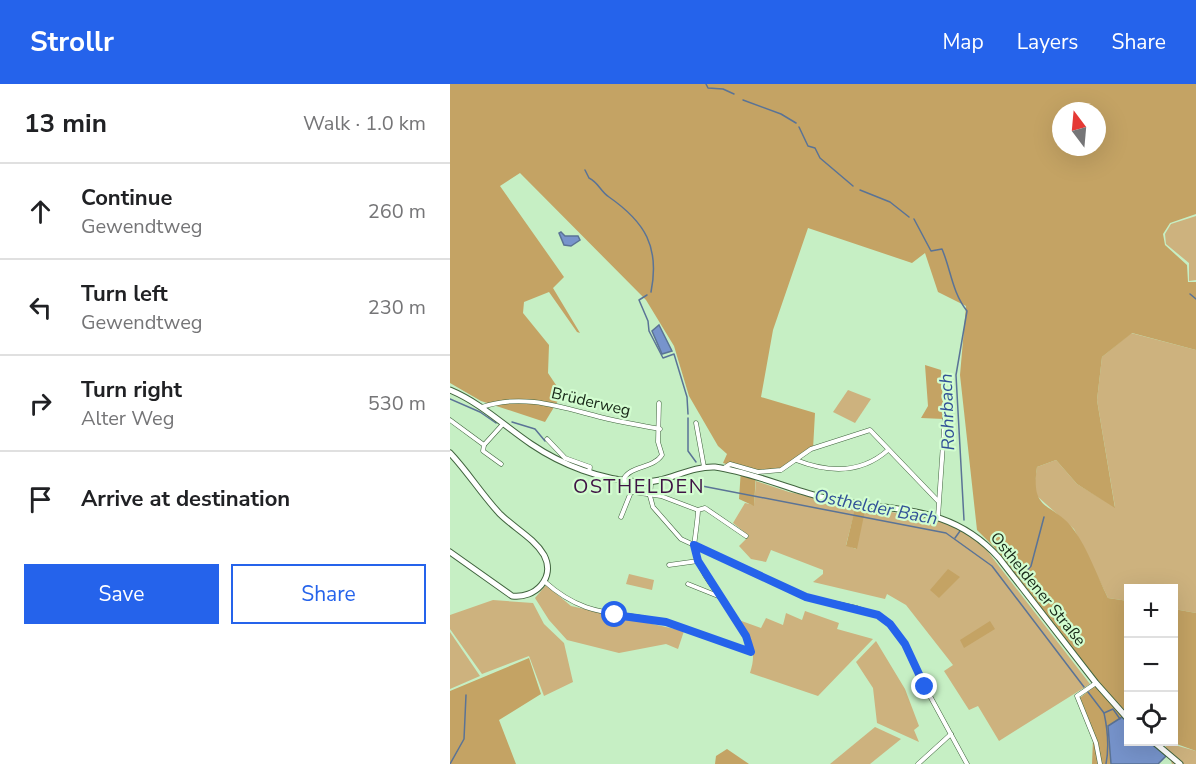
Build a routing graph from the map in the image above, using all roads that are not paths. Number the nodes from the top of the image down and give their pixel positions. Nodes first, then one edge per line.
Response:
1 (450, 390) edge
2 (659, 404) dead end
3 (482, 407) junction
4 (945, 415) dead end
5 (450, 420) edge
6 (503, 423) junction
7 (696, 423) dead end
8 (660, 429) junction
9 (547, 439) dead end
10 (484, 445) junction
11 (888, 450) junction
12 (450, 453) edge
13 (796, 459) junction
14 (501, 464) dead end
15 (704, 467) junction
16 (724, 468) junction
17 (589, 472) junction
18 (623, 480) junction
19 (635, 482) junction
20 (651, 483) junction
21 (633, 492) junction
22 (650, 496) junction
23 (938, 501) junction
24 (698, 510) junction
25 (621, 517) dead end
26 (938, 517) junction
27 (746, 536) dead end
28 (694, 545) junction
29 (450, 552) edge
30 (698, 561) junction
31 (669, 565) dead end
32 (544, 581) junction
33 (688, 584) dead end
34 (718, 596) junction
35 (1096, 683) junction
36 (1124, 714) edge
37 (951, 734) junction
38 (1160, 746) edge
39 (918, 764) edge
40 (967, 764) edge
41 (1100, 764) edge
42 (1180, 764) edge

1 - 3 main road, Ostheldener Straße
2 - 8 street
3 - 6 main road, Ostheldener Straße
3 - 8 street, Brüderweg
4 - 23 street
5 - 10 street
6 - 10 street
6 - 17 main road, Ostheldener Straße
7 - 15 street
8 - 18 street
9 - 17 street, Ostheldener Straße
10 - 14 street
11 - 13 street
11 - 13 street
11 - 23 street
12 - 32 main road
13 - 16 street
15 - 16 main road, Ostheldener Straße
15 - 20 main road, Ostheldener Straße
16 - 26 main road, Ostheldener Straße
17 - 18 main road, Ostheldener Straße
18 - 19 main road, Ostheldener Straße
19 - 20 main road, Ostheldener Straße
19 - 21 street
20 - 22 street
21 - 22 street
21 - 25 street
22 - 24 street
22 - 28 street
23 - 26 street
24 - 27 street
24 - 28 street
26 - 35 main road, Ostheldener Straße
28 - 30 street
28 - 37 street
29 - 32 main road
30 - 31 street
30 - 34 street
32 - 34 street
33 - 34 street
35 - 36 main road, Ostheldener Straße
35 - 41 street
37 - 39 street
37 - 40 street
38 - 42 main road

